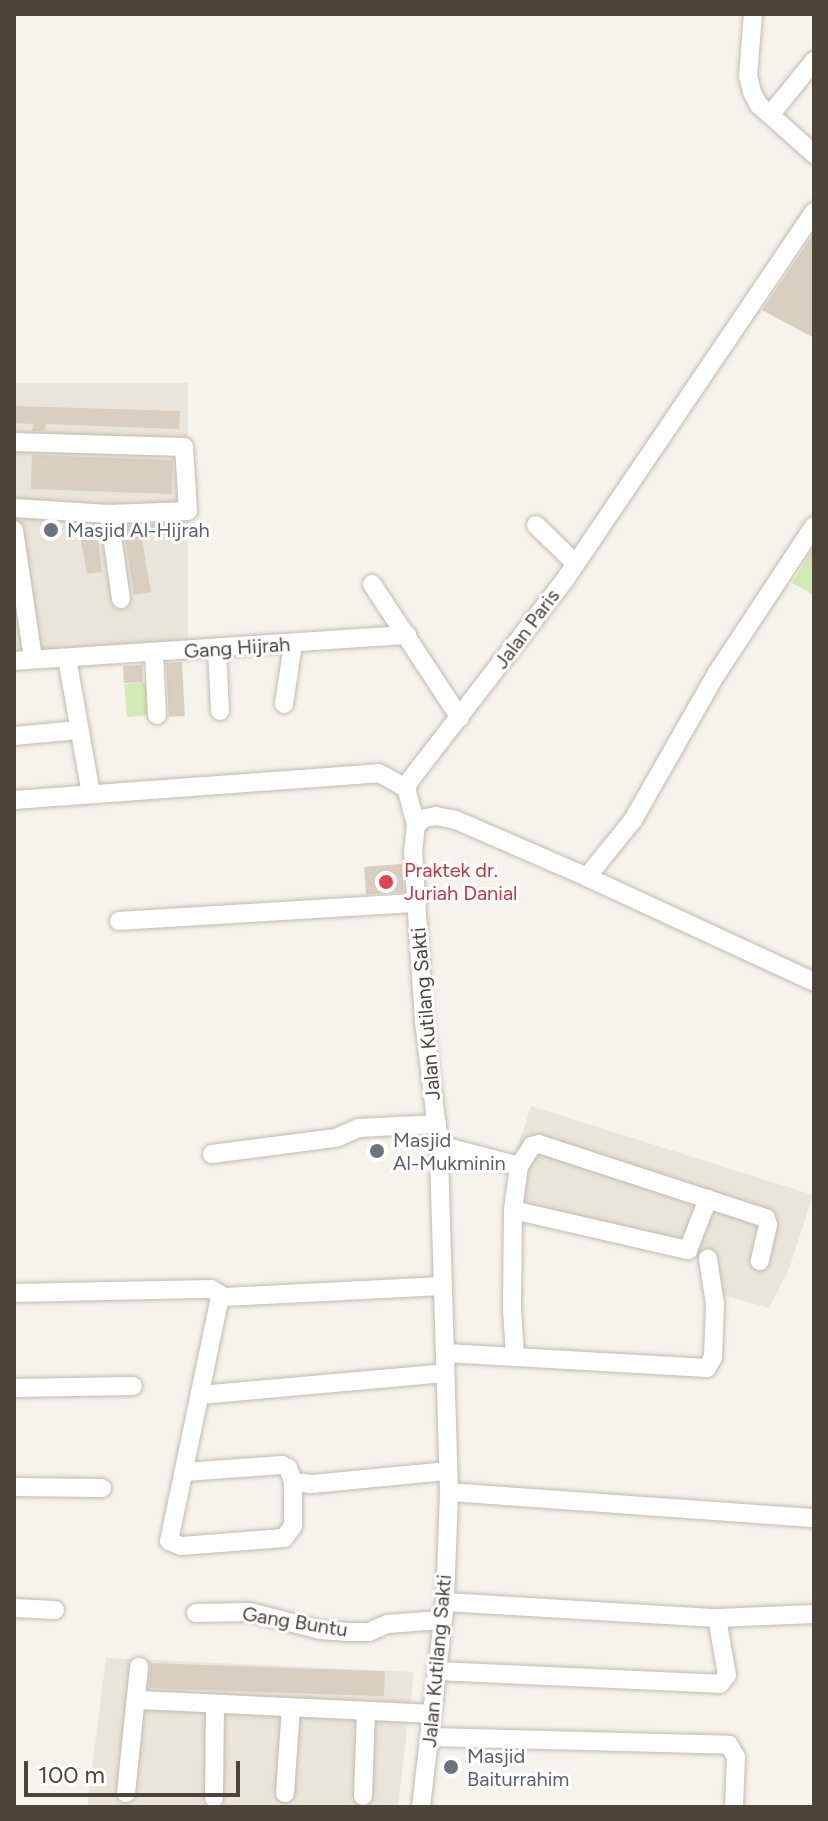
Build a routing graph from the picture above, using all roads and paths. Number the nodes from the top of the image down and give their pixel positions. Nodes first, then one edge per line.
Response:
1 (753, 14) edge
2 (814, 61) edge
3 (770, 115) junction
4 (813, 151) edge
5 (814, 212) edge
6 (14, 442) edge
7 (14, 508) edge
8 (109, 514) junction
9 (536, 525) dead end
10 (814, 526) edge
11 (14, 530) edge
12 (575, 563) junction
13 (17, 570) edge
14 (372, 584) dead end
15 (121, 599) dead end
16 (407, 635) junction
17 (293, 644) junction
18 (217, 649) junction
19 (154, 654) junction
20 (33, 658) junction
21 (67, 658) junction
22 (14, 661) edge
23 (284, 704) dead end
24 (220, 711) dead end
25 (157, 715) dead end
26 (460, 718) junction
27 (79, 730) junction
28 (14, 736) edge
29 (406, 788) junction
30 (91, 794) junction
31 (14, 800) edge
32 (416, 825) junction
33 (587, 877) junction
34 (416, 903) junction
35 (119, 921) dead end
36 (814, 982) edge
37 (437, 1124) junction
38 (439, 1145) junction
39 (212, 1154) dead end
40 (519, 1166) junction
41 (708, 1199) junction
42 (513, 1210) junction
43 (708, 1259) dead end
44 (760, 1261) dead end
45 (443, 1286) junction
46 (14, 1293) edge
47 (224, 1297) junction
48 (446, 1353) junction
49 (515, 1355) junction
50 (445, 1373) junction
51 (133, 1386) dead end
52 (14, 1388) edge
53 (200, 1395) junction
54 (448, 1471) junction
55 (185, 1472) junction
56 (293, 1482) junction
57 (14, 1487) edge
58 (102, 1488) dead end
59 (449, 1492) junction
60 (814, 1518) edge
61 (14, 1608) edge
62 (55, 1610) dead end
63 (443, 1611) junction
64 (196, 1613) dead end
65 (814, 1614) edge
66 (717, 1618) junction
67 (139, 1667) dead end
68 (437, 1671) junction
69 (138, 1700) junction
70 (215, 1705) junction
71 (291, 1707) junction
72 (366, 1711) junction
73 (431, 1714) junction
74 (431, 1737) junction
75 (126, 1793) dead end
76 (285, 1793) dead end
77 (363, 1796) dead end
78 (214, 1798) dead end
79 (421, 1807) edge
80 (734, 1807) edge

1 - 3 street
2 - 3 street
3 - 4 street
5 - 12 street, Jalan Paris
6 - 8 street
7 - 8 street
8 - 15 street
9 - 12 street
10 - 33 street
11 - 13 street
12 - 26 street, Jalan Paris
13 - 20 street
14 - 16 street
16 - 17 street, Gang Hijrah
16 - 26 street
17 - 18 street, Gang Hijrah
17 - 23 street
18 - 19 street, Gang Hijrah
18 - 24 street
19 - 21 street, Gang Hijrah
19 - 25 street
20 - 21 street, Gang Hijrah
20 - 22 street, Gang Hijrah
21 - 27 street
26 - 29 street, Jalan Paris
27 - 28 street
27 - 30 street
29 - 30 street
29 - 32 street
30 - 31 street
32 - 33 street
32 - 34 street, Jalan Kutilang Sakti
33 - 36 street
34 - 35 street
34 - 37 street, Jalan Kutilang Sakti
37 - 38 street, Jalan Kutilang Sakti
37 - 39 street
38 - 40 street
38 - 45 street, Jalan Kutilang Sakti
40 - 41 street
40 - 42 street
41 - 42 street
41 - 44 street
42 - 49 street
43 - 49 street
45 - 47 street
45 - 48 street, Jalan Kutilang Sakti
46 - 47 street
47 - 53 street
48 - 49 street
48 - 50 street, Jalan Kutilang Sakti
50 - 53 street
50 - 54 street, Jalan Kutilang Sakti
51 - 52 street
53 - 55 street
54 - 56 street
54 - 59 street, Jalan Kutilang Sakti
55 - 56 street
55 - 56 street
57 - 58 street
59 - 60 street
59 - 63 street, Jalan Kutilang Sakti
61 - 62 street
63 - 64 street, Gang Buntu
63 - 66 street, Gang Buntu
63 - 68 street, Jalan Kutilang Sakti
65 - 66 street, Gang Buntu
66 - 68 street
67 - 69 street
68 - 73 street, Jalan Kutilang Sakti
69 - 70 street
69 - 75 street
70 - 71 street
70 - 78 street
71 - 72 street
71 - 76 street
72 - 73 street
72 - 77 street
73 - 74 street, Jalan Kutilang Sakti
74 - 79 street, Jalan Kutilang Sakti
74 - 80 street

